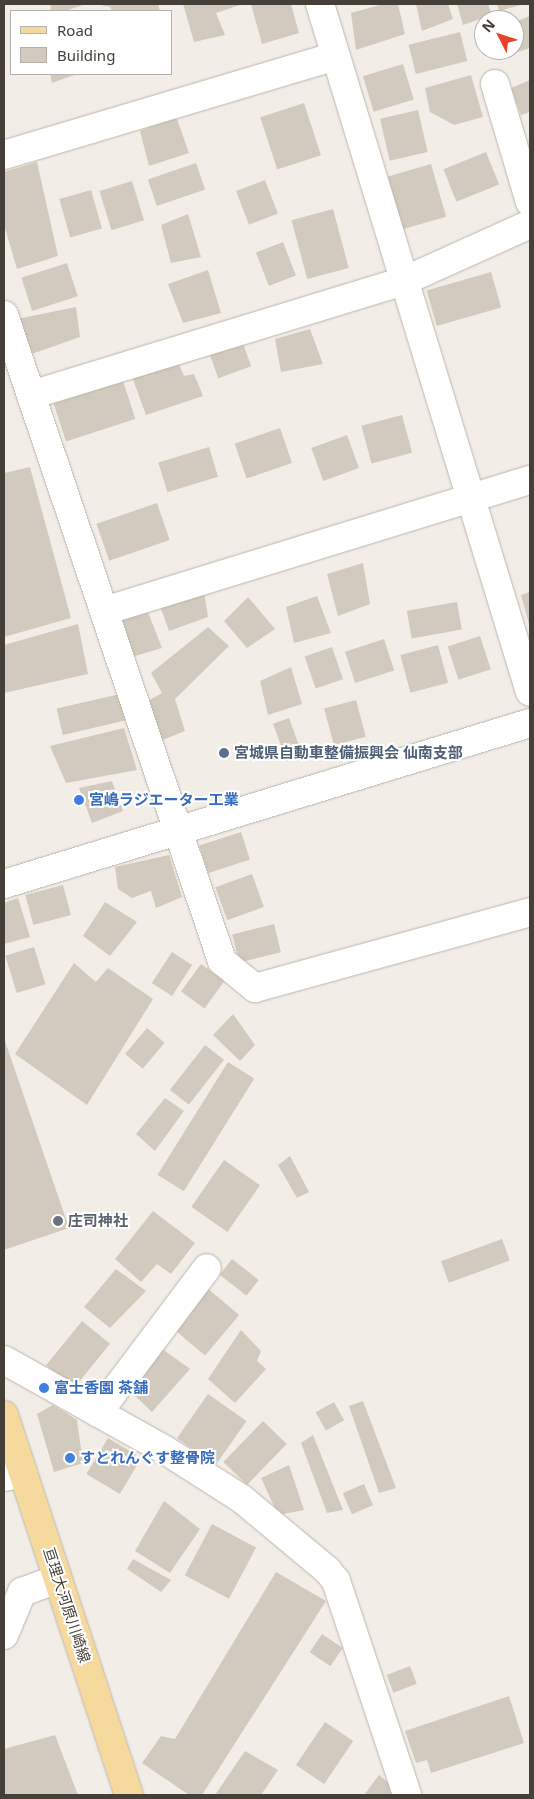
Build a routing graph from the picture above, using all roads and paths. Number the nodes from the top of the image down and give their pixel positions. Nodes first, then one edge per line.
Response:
1 (320, 4) edge
2 (336, 56) junction
3 (495, 84) dead end
4 (4, 155) edge
5 (530, 202) edge
6 (530, 224) edge
7 (404, 281) junction
8 (4, 315) edge
9 (31, 395) junction
10 (530, 480) edge
11 (470, 498) junction
12 (104, 611) junction
13 (530, 692) edge
14 (530, 722) edge
15 (179, 832) junction
16 (4, 884) edge
17 (530, 912) edge
18 (207, 1268) dead end
19 (4, 1360) edge
20 (98, 1413) junction
21 (4, 1415) edge
22 (13, 1475) edge
23 (58, 1579) junction
24 (4, 1635) edge
25 (129, 1795) edge
26 (407, 1795) edge

1 - 2 street
2 - 4 street
2 - 7 street
3 - 5 street
6 - 7 street
7 - 9 street
7 - 11 street
8 - 9 street
9 - 12 street
10 - 11 street
11 - 12 street
11 - 13 street
12 - 15 street
14 - 15 street
15 - 16 street
15 - 17 street
18 - 20 street
19 - 20 street
20 - 26 street
21 - 22 main road, 亘理大河原川崎線
22 - 23 main road, 亘理大河原川崎線
23 - 24 street
23 - 25 main road, 亘理大河原川崎線

